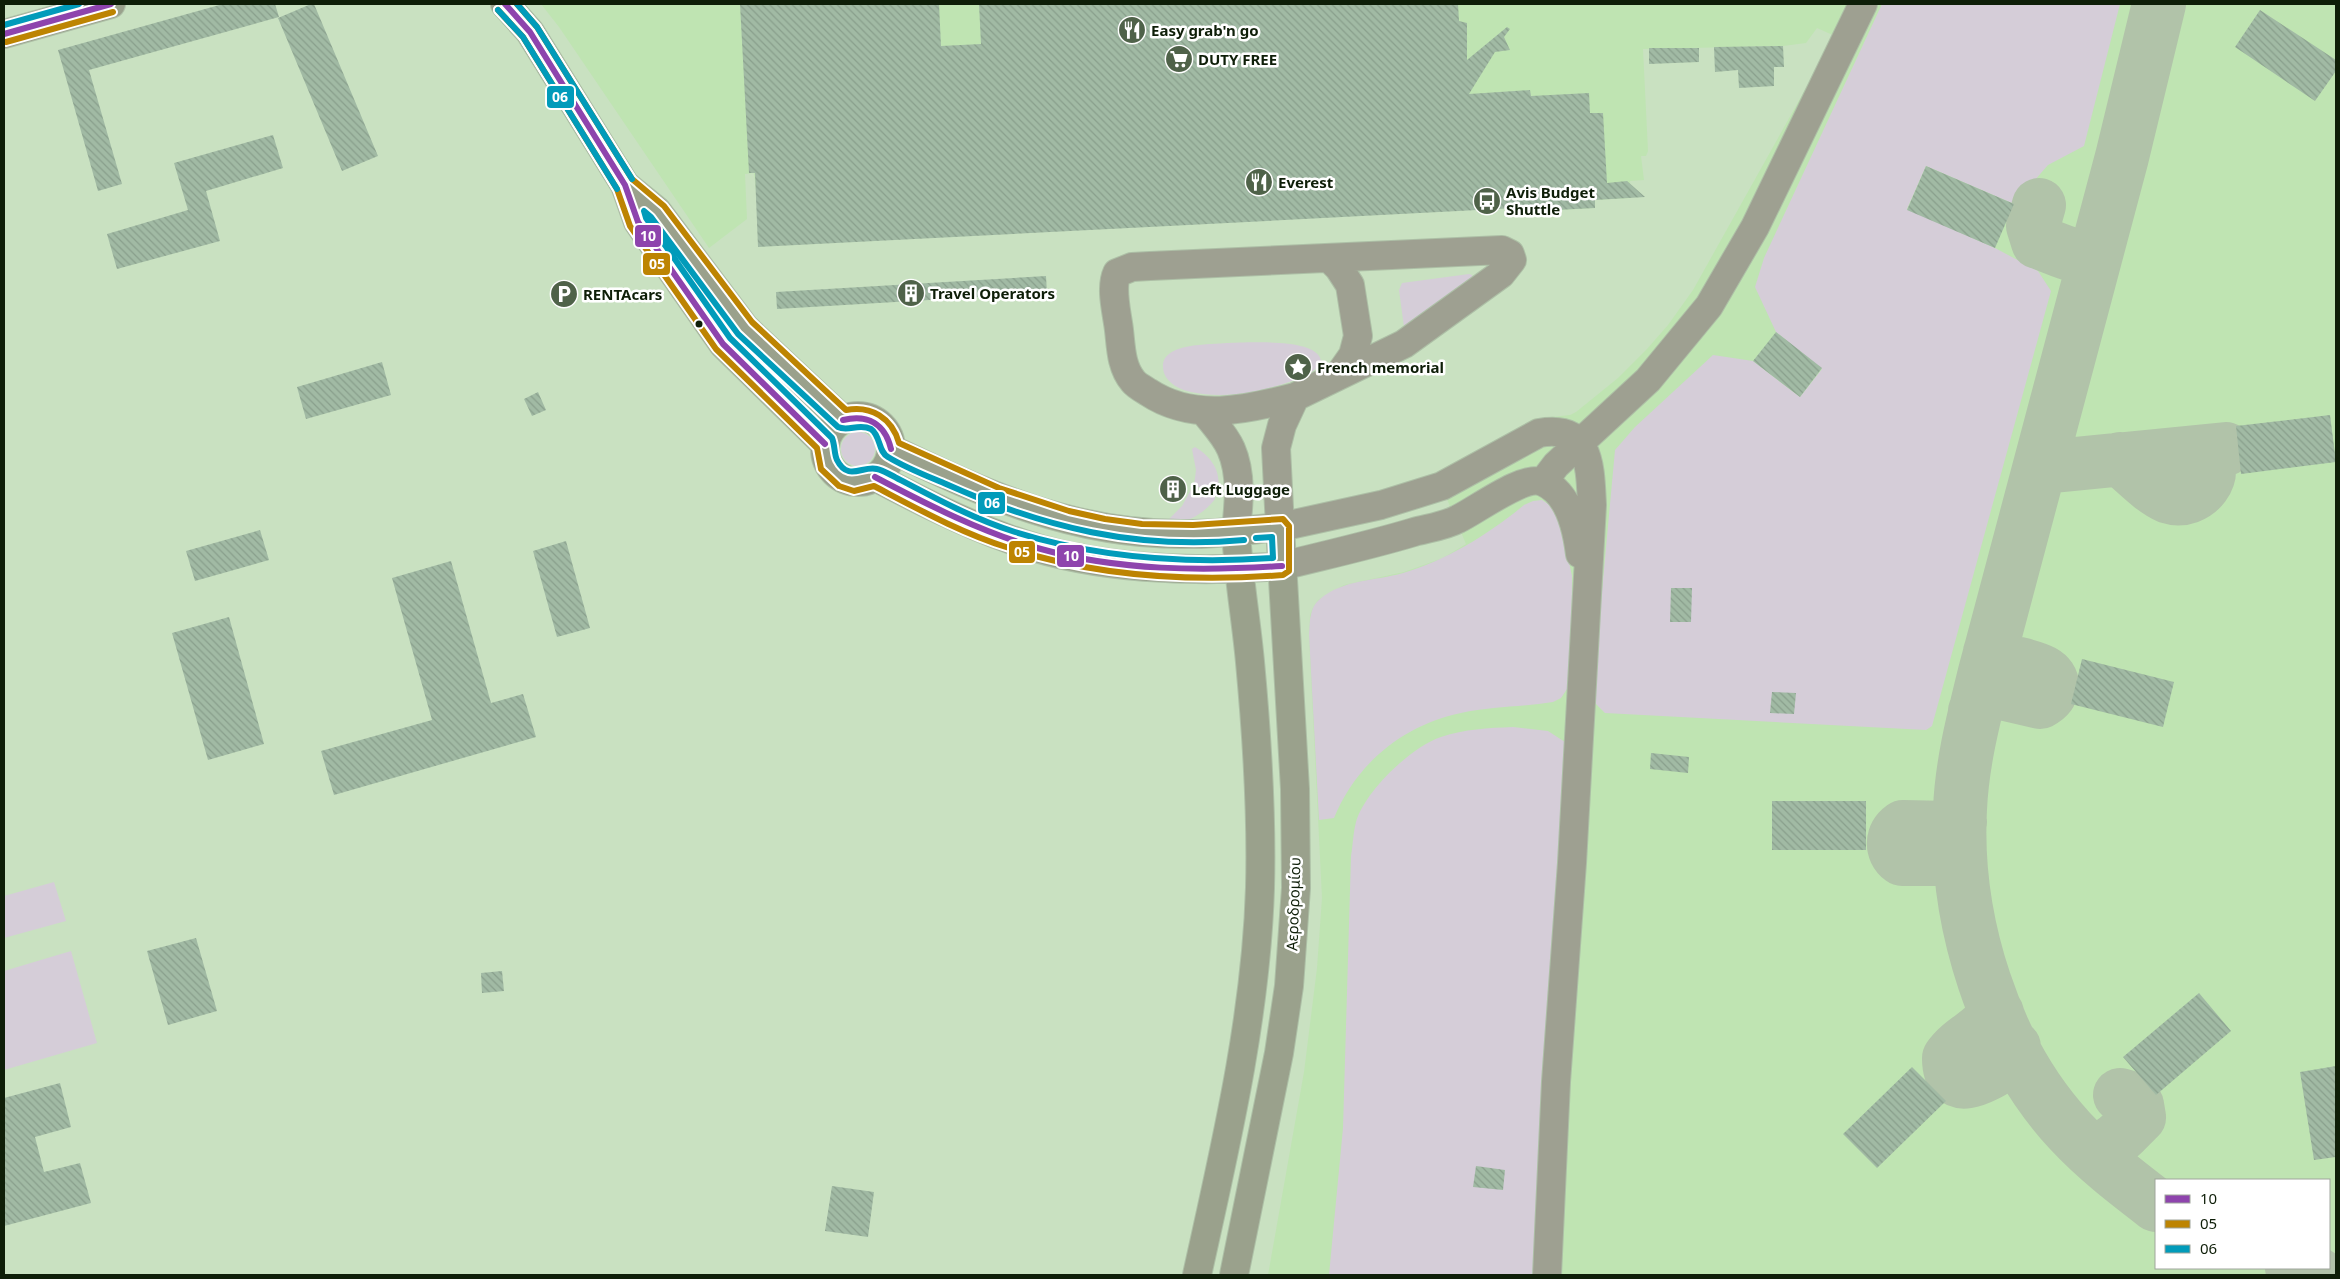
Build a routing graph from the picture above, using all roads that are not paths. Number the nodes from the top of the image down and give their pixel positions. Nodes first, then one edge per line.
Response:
1 (110, 4) edge
2 (505, 4) edge
3 (1863, 4) edge
4 (4, 34) edge
5 (625, 185) junction
6 (1329, 258) junction
7 (1338, 375) junction
8 (1295, 397) junction
9 (1204, 411) junction
10 (843, 420) junction
11 (1580, 442) junction
12 (825, 444) junction
13 (891, 449) junction
14 (875, 477) junction
15 (1543, 482) junction
16 (1381, 505) junction
17 (1280, 527) junction
18 (1236, 530) junction
19 (1390, 540) junction
20 (1282, 566) junction
21 (1237, 569) junction
22 (1586, 592) junction
23 (1197, 1275) edge
24 (1234, 1275) edge
25 (1546, 1275) edge

1 - 4 main road
2 - 5 main road
3 - 11 street
5 - 10 main road
5 - 12 main road
6 - 7 street
6 - 7 street
6 - 9 street
7 - 8 street
8 - 9 street
8 - 17 street
9 - 18 street
10 - 12 main road
10 - 13 main road
11 - 15 street
11 - 16 street
11 - 22 street
12 - 14 main road
13 - 14 main road
13 - 18 main road
14 - 21 main road
15 - 19 street
15 - 22 street
16 - 17 street
16 - 19 street
17 - 18 main road
17 - 20 main road, Αεροδρομίου
18 - 21 main road
19 - 20 street
20 - 21 main road
20 - 24 main road, Αεροδρομίου
21 - 23 main road
22 - 25 street

